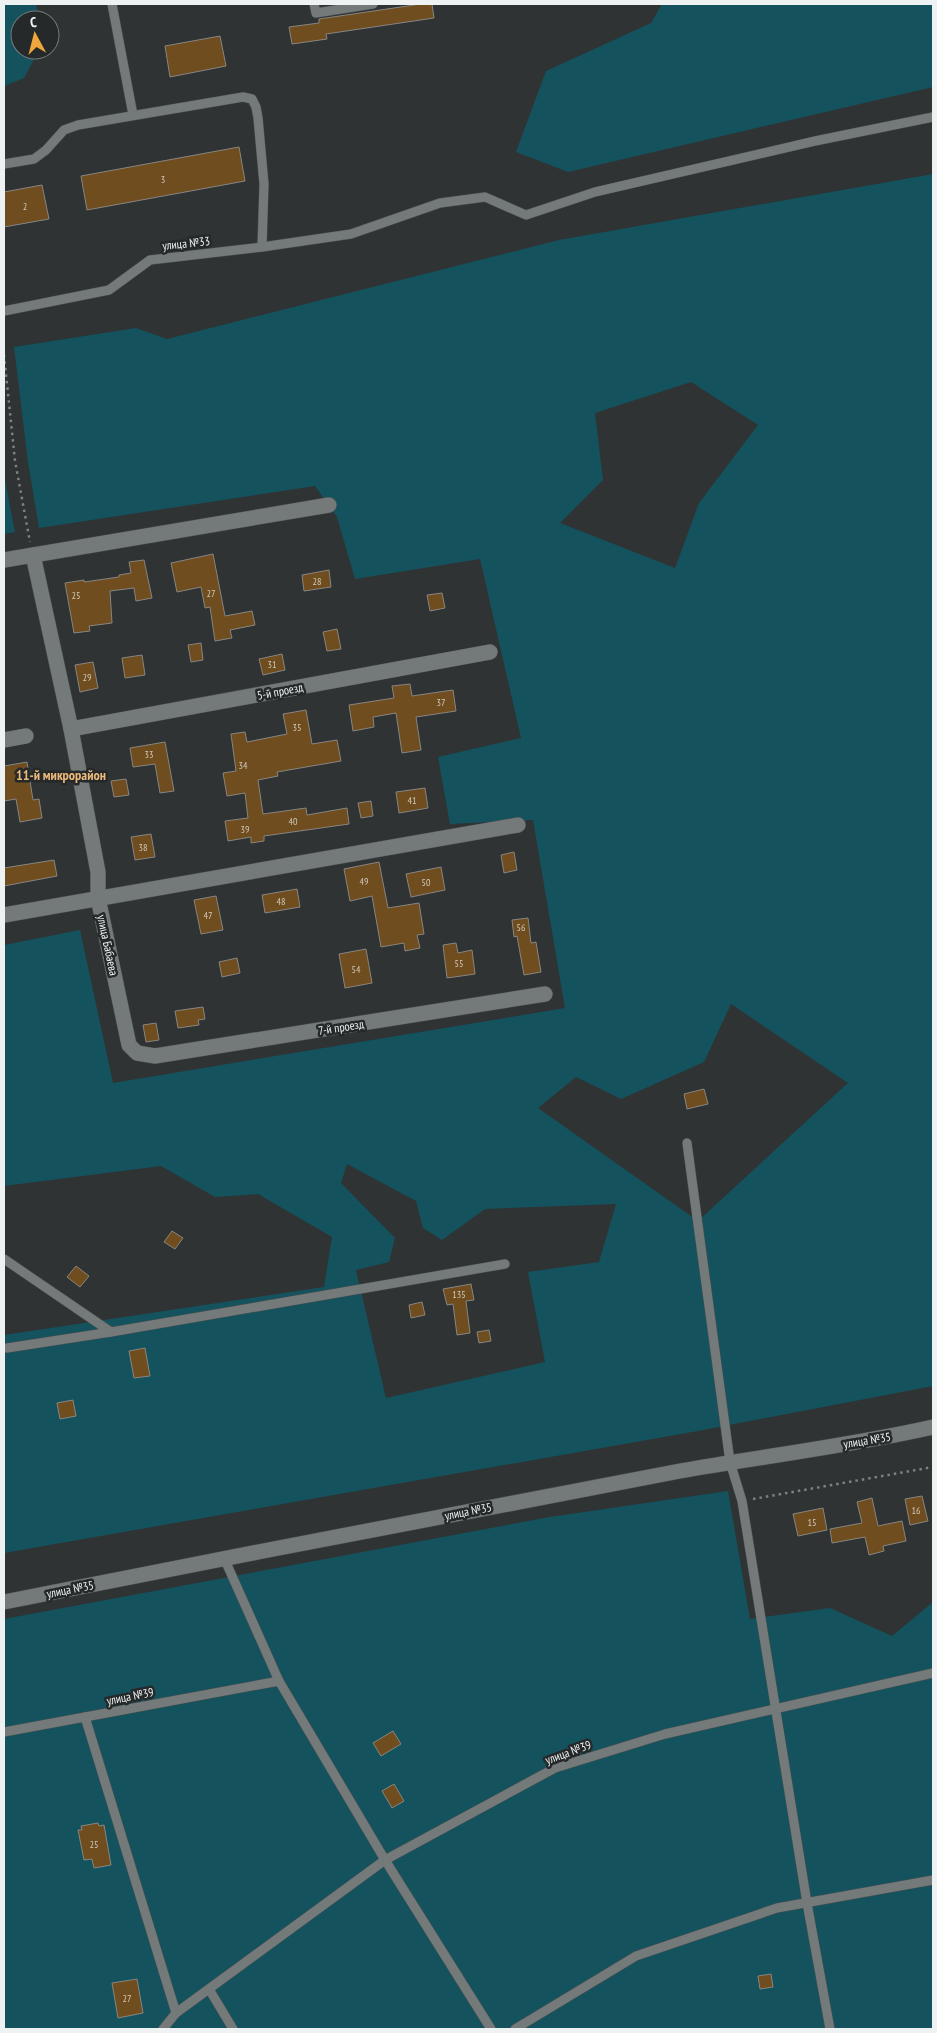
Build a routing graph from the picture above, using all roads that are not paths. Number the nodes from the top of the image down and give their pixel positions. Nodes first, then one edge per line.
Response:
1 (112, 4) edge
2 (314, 4) edge
3 (374, 4) edge
4 (133, 115) junction
5 (933, 117) edge
6 (4, 164) edge
7 (262, 247) junction
8 (4, 311) edge
9 (329, 505) dead end
10 (33, 556) junction
11 (4, 560) edge
12 (490, 652) dead end
13 (71, 729) junction
14 (26, 736) dead end
15 (4, 740) edge
16 (518, 825) dead end
17 (98, 898) junction
18 (4, 915) edge
19 (545, 994) dead end
20 (137, 1053) joint
21 (687, 1143) dead end
22 (4, 1259) edge
23 (505, 1264) dead end
24 (111, 1332) junction
25 (7, 1348) dead end
26 (933, 1427) edge
27 (730, 1462) junction
28 (224, 1558) junction
29 (4, 1602) edge
30 (933, 1673) edge
31 (279, 1681) junction
32 (776, 1709) junction
33 (85, 1717) junction
34 (4, 1732) edge
35 (386, 1860) junction
36 (933, 1880) edge
37 (807, 1903) junction
38 (209, 1989) junction
39 (176, 2013) junction
40 (163, 2029) edge
41 (233, 2029) edge
42 (491, 2029) edge
43 (515, 2029) edge
44 (830, 2029) edge

1 - 4 lane
2 - 3 lane
4 - 6 lane
4 - 7 lane
5 - 7 lane, улица №33
7 - 8 lane, улица №33
9 - 10 street
10 - 11 street
10 - 13 street
12 - 13 street, 5-й проезд
13 - 17 street
14 - 15 street
16 - 17 street
17 - 18 street, улица Бабаева
17 - 20 street, улица Бабаева
19 - 20 street, 7-й проезд
21 - 27 lane
22 - 24 lane
23 - 24 lane
24 - 25 lane
26 - 27 street, улица №35
27 - 28 street, улица №35
27 - 32 lane
28 - 29 street, улица №35
28 - 31 lane
30 - 32 lane, улица №39
31 - 33 lane, улица №39
31 - 35 lane
32 - 35 lane, улица №39
32 - 37 lane
33 - 34 lane, улица №39
33 - 39 lane
35 - 38 lane, улица №39
35 - 42 lane
36 - 37 lane
37 - 43 lane
37 - 44 lane
38 - 39 lane, улица №39
38 - 41 lane
39 - 40 lane, улица №39

